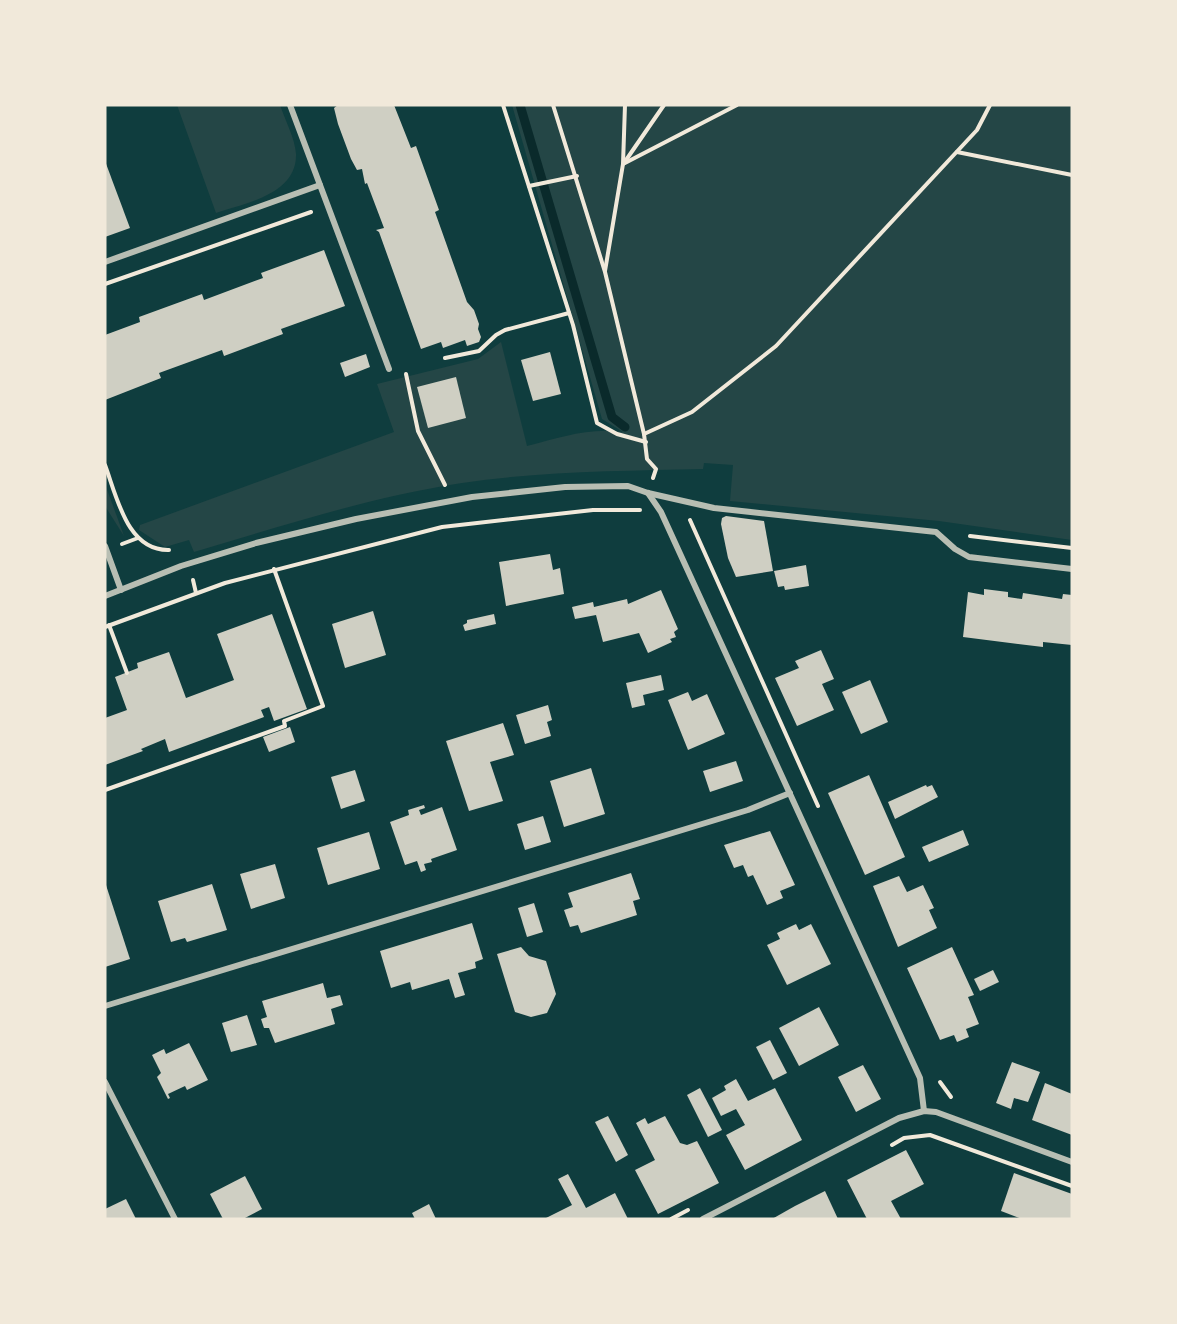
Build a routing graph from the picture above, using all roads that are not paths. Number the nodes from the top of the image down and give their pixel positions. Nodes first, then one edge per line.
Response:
1 (290, 105) edge
2 (320, 184) junction
3 (105, 262) edge
4 (390, 369) dead end
5 (648, 494) junction
6 (105, 546) edge
7 (1072, 569) edge
8 (121, 590) junction
9 (105, 596) edge
10 (790, 793) junction
11 (105, 1006) edge
12 (105, 1082) edge
13 (924, 1111) junction
14 (1072, 1162) edge
15 (175, 1219) edge
16 (703, 1219) edge

1 - 2 street
2 - 3 street
2 - 4 street
5 - 7 street
5 - 8 street
5 - 10 street
6 - 8 street
8 - 9 street
10 - 11 street
10 - 13 street
12 - 15 street
13 - 14 street
13 - 16 street

